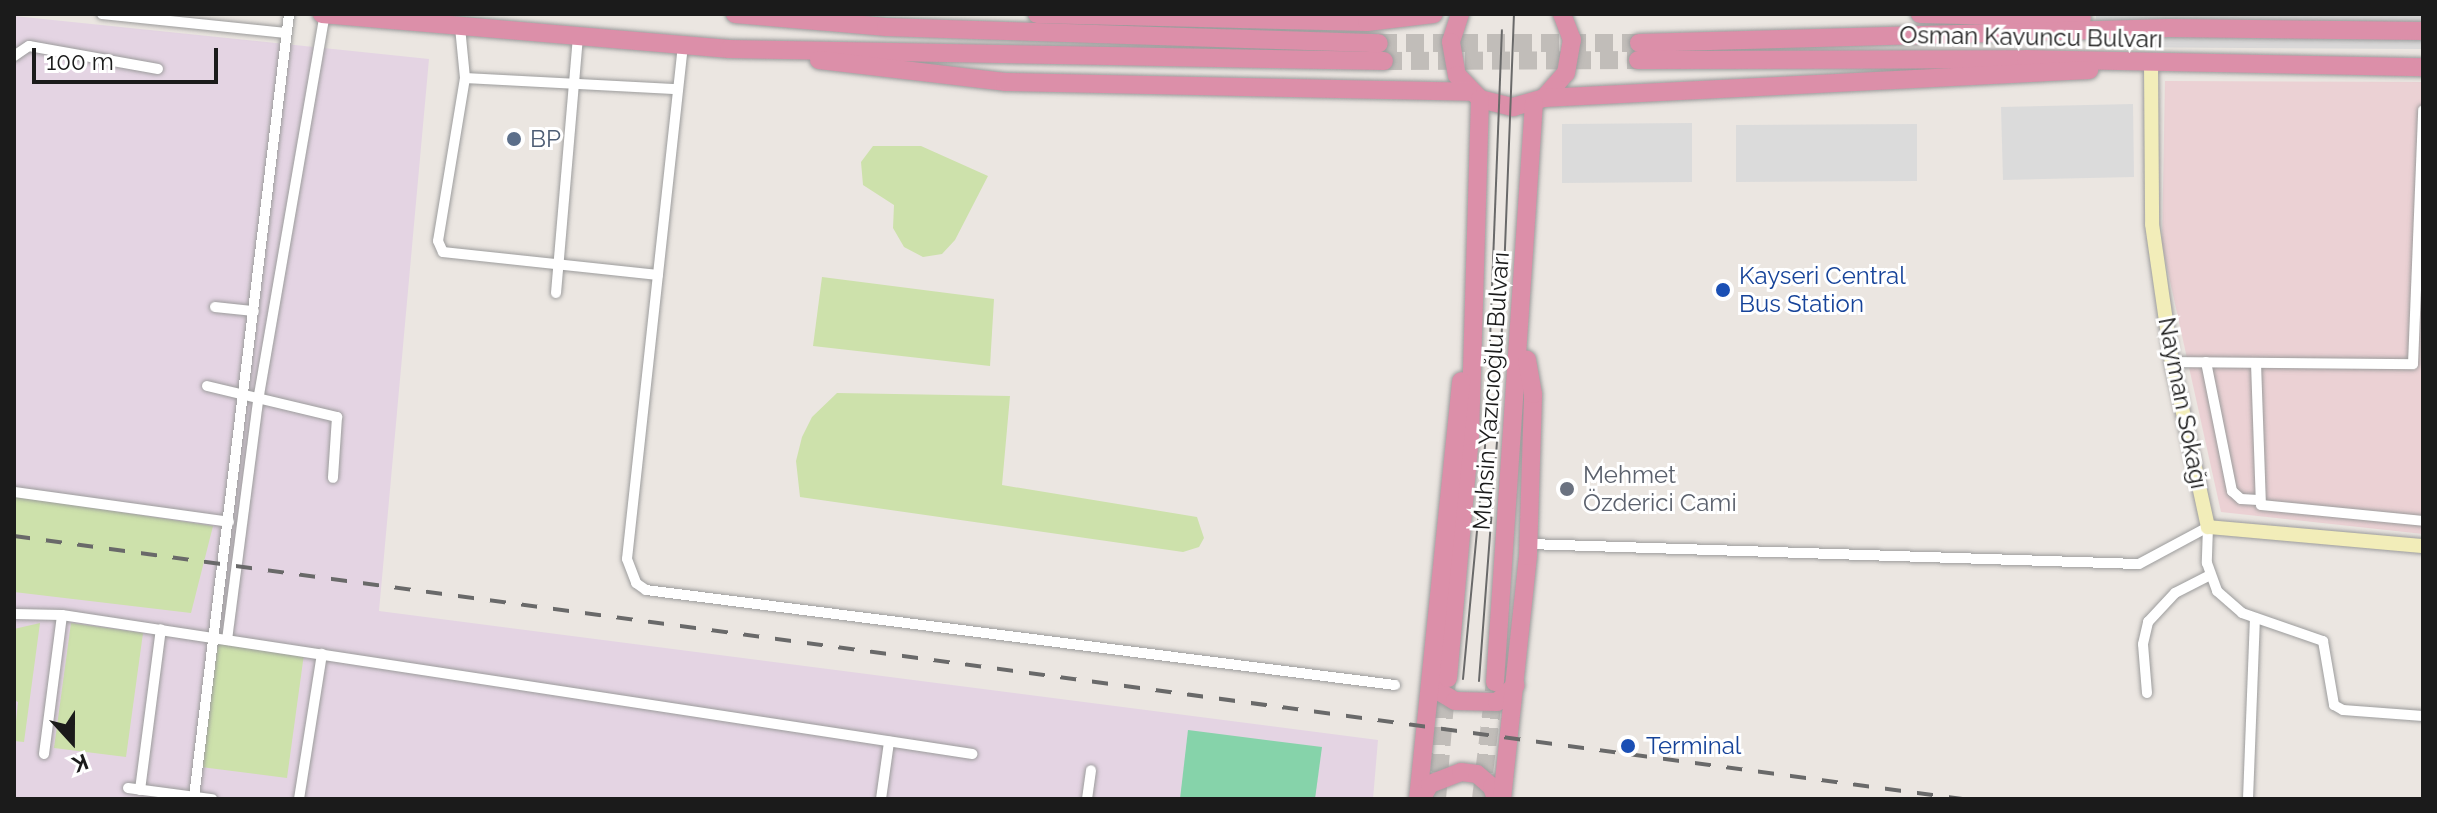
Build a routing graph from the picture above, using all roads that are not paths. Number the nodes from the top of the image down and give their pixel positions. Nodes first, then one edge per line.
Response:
1 (102, 14) edge
2 (289, 14) edge
3 (324, 14) edge
4 (735, 14) edge
5 (1037, 14) edge
6 (1434, 14) edge
7 (1460, 14) edge
8 (1562, 14) edge
9 (1920, 14) edge
10 (1396, 18) edge
11 (2169, 21) edge
12 (460, 27) junction
13 (2423, 31) edge
14 (286, 33) junction
15 (578, 37) junction
16 (683, 45) junction
17 (729, 49) junction
18 (14, 56) edge
19 (2151, 63) junction
20 (2423, 67) edge
21 (158, 69) dead end
22 (465, 78) junction
23 (574, 84) junction
24 (678, 89) junction
25 (1476, 96) junction
26 (1539, 100) junction
27 (2423, 110) edge
28 (559, 266) junction
29 (658, 275) junction
30 (556, 293) dead end
31 (215, 307) dead end
32 (254, 311) junction
33 (1522, 330) junction
34 (2418, 356) edge
35 (2172, 362) junction
36 (2206, 362) junction
37 (2256, 363) junction
38 (207, 386) dead end
39 (244, 393) junction
40 (259, 395) junction
41 (333, 478) dead end
42 (14, 492) edge
43 (2258, 500) junction
44 (2423, 521) edge
45 (229, 522) junction
46 (2208, 527) junction
47 (1529, 544) junction
48 (2423, 546) edge
49 (2210, 575) junction
50 (14, 614) edge
51 (62, 615) junction
52 (2255, 618) junction
53 (161, 629) junction
54 (215, 638) junction
55 (227, 640) junction
56 (324, 654) junction
57 (1441, 678) junction
58 (1495, 682) tunnel mouth
59 (1395, 685) dead end
60 (1516, 685) junction
61 (2147, 693) dead end
62 (2423, 716) edge
63 (889, 742) junction
64 (44, 754) dead end
65 (972, 754) dead end
66 (1091, 770) dead end
67 (128, 788) dead end
68 (140, 790) junction
69 (194, 797) junction
70 (212, 799) edge
71 (299, 799) edge
72 (881, 799) edge
73 (1087, 799) edge
74 (1420, 799) edge
75 (1499, 799) edge
76 (2248, 799) edge

1 - 14 street
2 - 14 street
3 - 12 highway
3 - 40 street
4 - 17 highway
5 - 10 highway
6 - 10 highway
7 - 25 highway
8 - 26 highway
9 - 11 highway
11 - 13 highway, Osman Kavuncu Bulvarı
11 - 19 highway, Osman Kavuncu Bulvarı
12 - 15 highway
12 - 22 street
14 - 32 street
15 - 16 highway
15 - 23 street
16 - 17 highway
16 - 24 street
17 - 25 highway
18 - 21 street
19 - 20 highway, Osman Kavuncu Bulvarı
19 - 26 highway
19 - 35 street, Nayman Sokağı
22 - 23 street
22 - 28 street
23 - 24 street
23 - 28 street
24 - 29 street
25 - 26 highway
25 - 57 highway, Muhsin Yazıcıoğlu Bulvarı
26 - 33 highway, Muhsin Yazıcıoğlu Bulvarı
27 - 34 street
28 - 29 street
28 - 30 street
29 - 59 street
31 - 32 street
32 - 39 street
33 - 47 highway
33 - 58 highway, Muhsin Yazıcıoğlu Bulvarı
34 - 37 street
35 - 36 street
35 - 46 street, Nayman Sokağı
36 - 37 street
36 - 43 street
37 - 43 street
38 - 39 street
39 - 40 street
39 - 45 street
40 - 41 street
40 - 55 street
42 - 45 street
43 - 44 street
45 - 54 street
46 - 47 street
46 - 48 street
46 - 49 street
47 - 60 highway
49 - 52 street
49 - 61 street
50 - 51 street
51 - 53 street
51 - 64 street
52 - 62 street
52 - 76 street
53 - 54 street
53 - 68 street
54 - 55 street
54 - 69 street
55 - 56 street
56 - 63 street
56 - 71 street
57 - 60 highway
57 - 74 highway, Muhsin Yazıcıoğlu Bulvarı
60 - 75 highway
63 - 65 street
63 - 72 street
66 - 73 street
67 - 68 street
68 - 69 street
69 - 70 street
74 - 75 highway

